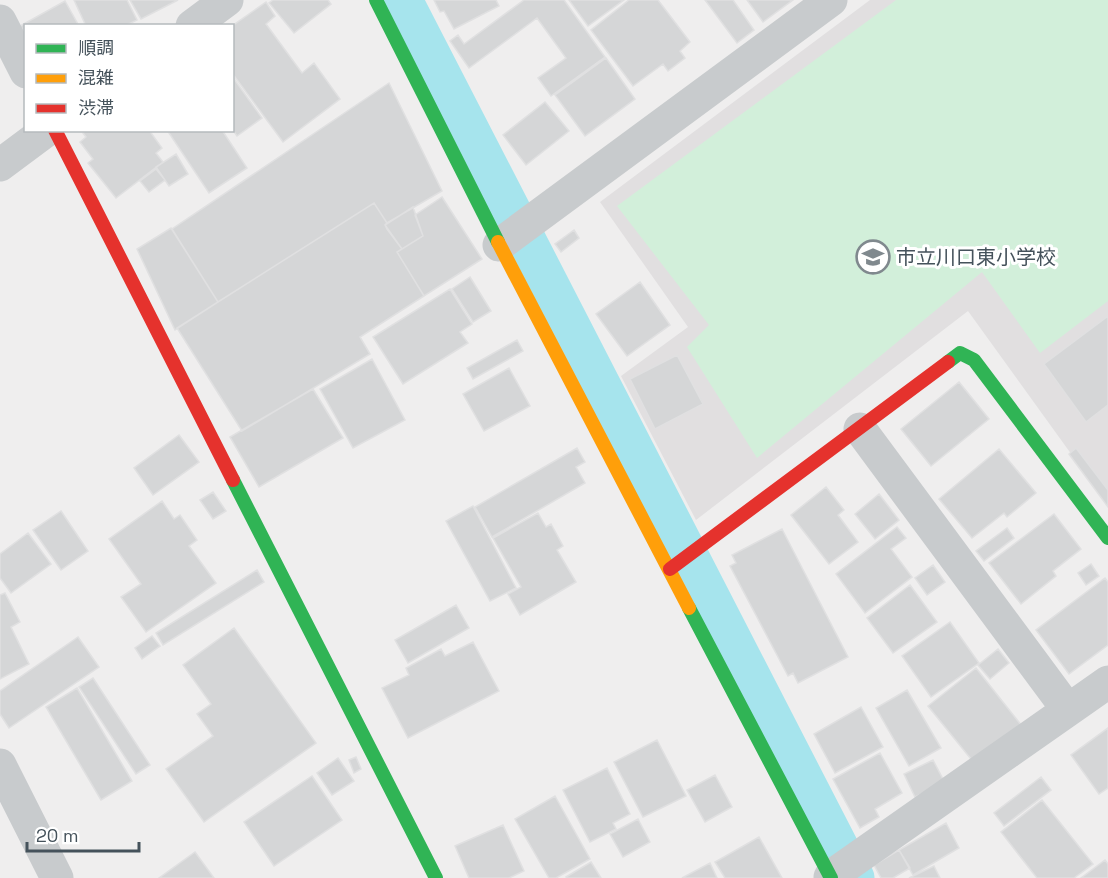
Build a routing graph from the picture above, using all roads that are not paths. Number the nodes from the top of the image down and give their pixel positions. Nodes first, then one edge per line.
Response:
1 (227, 0) edge
2 (376, 0) edge
3 (831, 0) edge
4 (0, 21) edge
5 (195, 24) edge
6 (24, 68) edge
7 (44, 132) edge
8 (56, 132) edge
9 (0, 165) edge
10 (499, 244) junction
11 (860, 429) junction
12 (1108, 538) edge
13 (670, 569) junction
14 (1108, 682) edge
15 (1068, 710) junction
16 (0, 765) edge
17 (57, 878) edge
18 (436, 878) edge
19 (831, 878) edge

1 - 5 street
2 - 10 street
3 - 10 street
4 - 6 street
7 - 9 street
8 - 18 street
10 - 13 street
11 - 12 street
11 - 13 street
11 - 15 street
13 - 19 street
14 - 15 street
15 - 19 street
16 - 17 street

